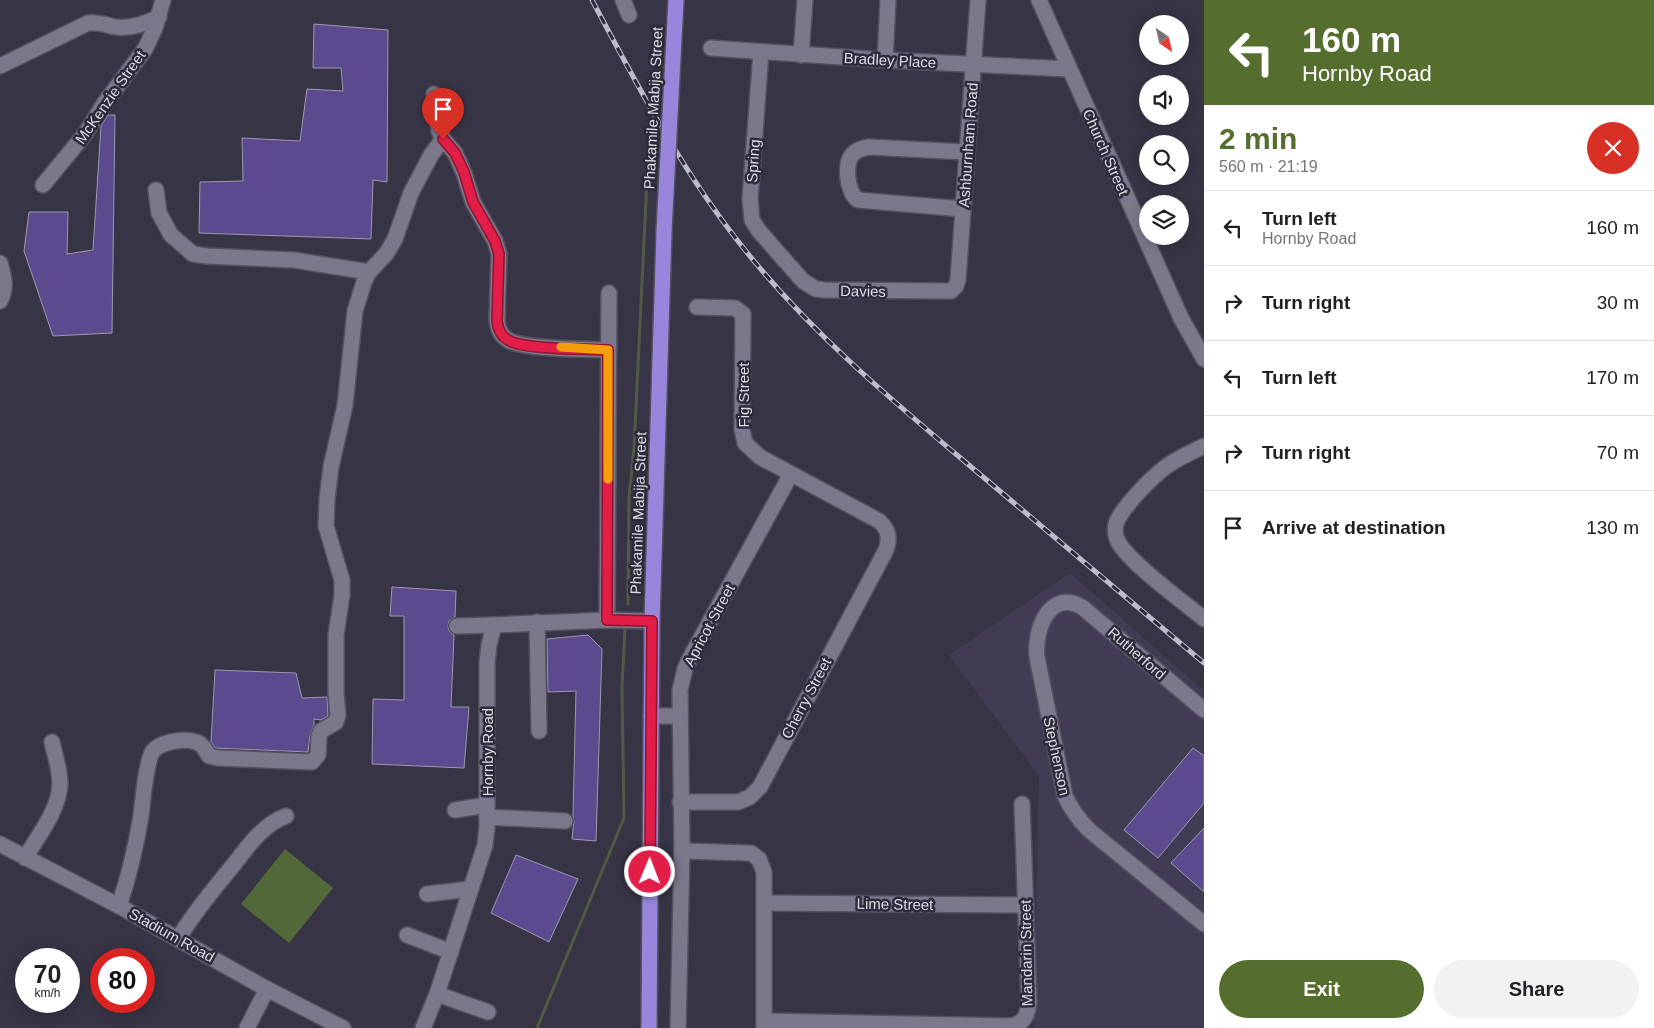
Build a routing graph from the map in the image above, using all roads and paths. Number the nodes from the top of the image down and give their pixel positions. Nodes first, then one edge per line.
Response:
1 (163, 0) edge
2 (623, 0) edge
3 (676, 0) edge
4 (805, 0) edge
5 (888, 0) edge
6 (978, 0) edge
7 (1039, 0) edge
8 (629, 15) dead end
9 (159, 17) junction
10 (711, 48) dead end
11 (761, 52) junction
12 (801, 55) junction
13 (885, 60) junction
14 (973, 64) junction
15 (0, 66) edge
16 (1068, 69) junction
17 (434, 94) dead end
18 (443, 139) junction
19 (966, 152) junction
20 (43, 186) dead end
21 (156, 190) dead end
22 (963, 209) junction
23 (782, 259) joint
24 (0, 263) edge
25 (369, 272) junction
26 (954, 289) joint
27 (609, 292) dead end
28 (0, 301) edge
29 (697, 307) dead end
30 (1204, 328) edge
31 (1194, 341) junction
32 (608, 350) junction
33 (1203, 357) edge
34 (1204, 446) edge
35 (790, 474) junction
36 (889, 534) joint
37 (1068, 601) joint
38 (1204, 619) edge
39 (607, 620) junction
40 (652, 621) junction
41 (537, 622) junction
42 (494, 625) junction
43 (457, 626) dead end
44 (1204, 710) edge
45 (651, 716) junction
46 (680, 716) junction
47 (539, 731) dead end
48 (52, 742) dead end
49 (680, 802) junction
50 (1022, 804) dead end
51 (455, 810) dead end
52 (487, 811) junction
53 (286, 816) dead end
54 (565, 821) dead end
55 (0, 844) edge
56 (682, 850) junction
57 (26, 858) junction
58 (470, 889) junction
59 (427, 894) dead end
60 (764, 902) junction
61 (1026, 905) junction
62 (119, 906) junction
63 (1204, 924) edge
64 (407, 935) dead end
65 (178, 939) junction
66 (451, 952) junction
67 (267, 989) junction
68 (437, 994) junction
69 (488, 1012) dead end
70 (764, 1024) edge
71 (247, 1028) edge
72 (344, 1028) edge
73 (423, 1028) edge
74 (649, 1028) edge
75 (678, 1028) edge

1 - 9 street, McKenzie Street
2 - 8 street
3 - 40 highway, Phakamile Mabija Street, bridge
4 - 12 street
5 - 13 street
6 - 14 street, Ashburnham Road
7 - 16 street, Church Street
9 - 15 street
9 - 20 street, McKenzie Street
10 - 11 street, Bradley Place
11 - 12 street, Bradley Place
11 - 23 street, Spring
12 - 13 street, Bradley Place
13 - 14 street, Bradley Place
14 - 16 street, Bradley Place
14 - 19 street, Ashburnham Road
16 - 31 street, Church Street
17 - 18 street
18 - 25 street
18 - 32 street
19 - 22 street, Ashburnham Road
19 - 22 street
21 - 25 street
22 - 26 street, Ashburnham Road
23 - 26 street, Davies
24 - 28 street
25 - 62 street
27 - 32 street
29 - 35 street, Fig Street
30 - 31 street
31 - 33 street, Church Street
32 - 39 street
34 - 38 street
35 - 36 street, Fig Street
35 - 46 street, Apricot Street
36 - 49 street, Cherry Street
37 - 44 street, Rutherford
37 - 63 street, Stephenson
39 - 40 street
39 - 41 street
40 - 45 highway, Phakamile Mabija Street
41 - 42 street
41 - 47 street
42 - 43 street
42 - 52 street, Hornby Road
45 - 46 street
45 - 74 highway, Phakamile Mabija Street
46 - 49 street, Apricot Street
48 - 57 street
49 - 56 street, Apricot Street
50 - 61 street, Mandarin Street
51 - 52 street
52 - 54 street
52 - 58 street, Hornby Road
53 - 65 street
55 - 57 street, Stadium Road
56 - 60 street
56 - 75 street, Apricot Street
57 - 62 street, Stadium Road
58 - 59 street
58 - 66 street, Hornby Road
60 - 61 street, Lime Street
60 - 70 street
61 - 70 street, Mandarin Street
62 - 65 street, Stadium Road
64 - 66 street
65 - 67 street, Stadium Road
66 - 68 street, Hornby Road
67 - 71 street
67 - 72 street, Stadium Road
68 - 69 street
68 - 73 street, Hornby Road

